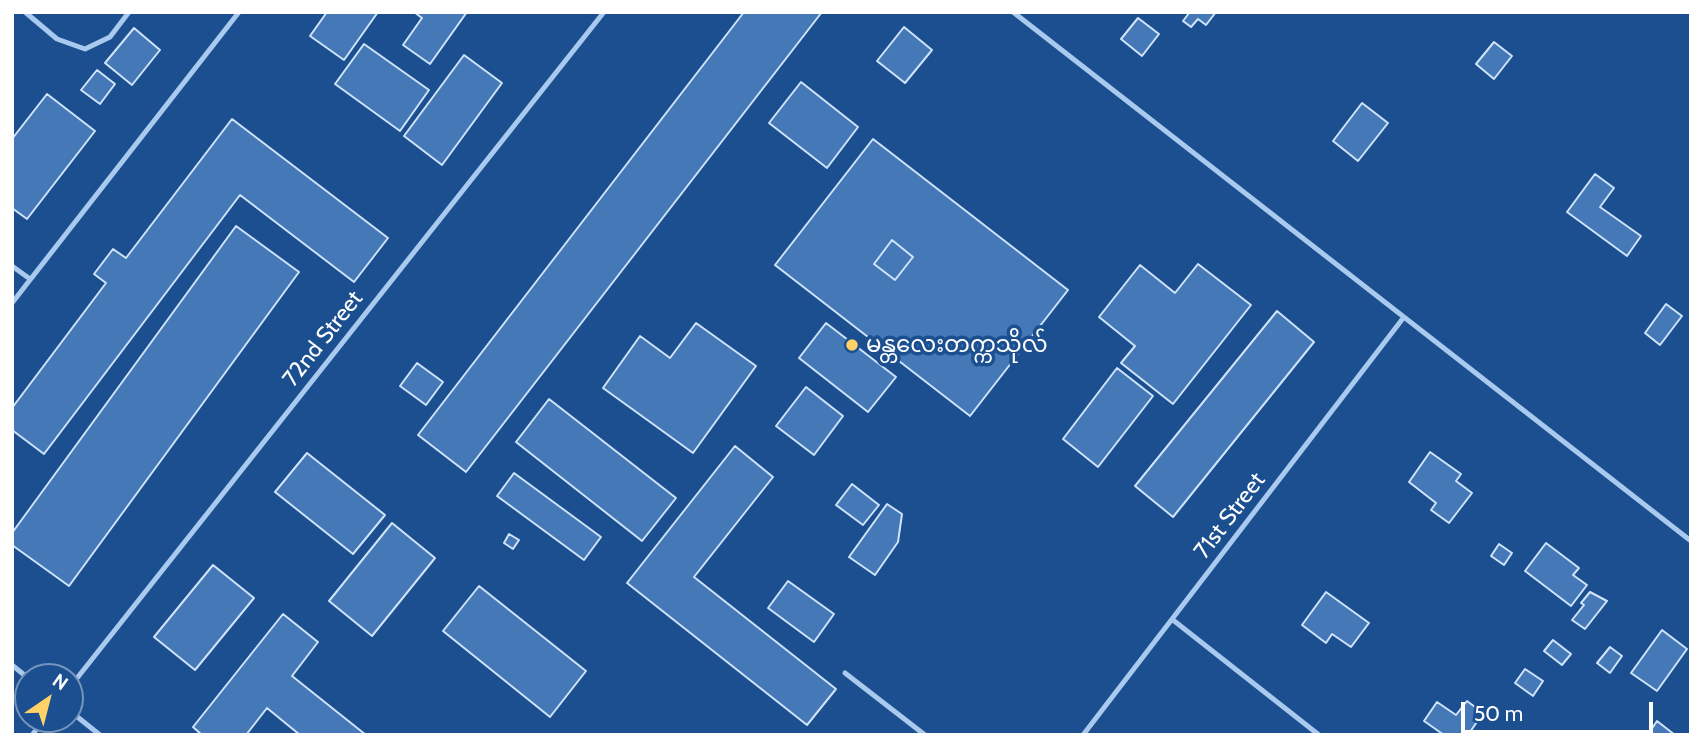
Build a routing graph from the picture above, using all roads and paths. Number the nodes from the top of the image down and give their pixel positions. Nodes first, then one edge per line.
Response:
1 (25, 12) edge
2 (129, 12) edge
3 (239, 12) edge
4 (604, 12) edge
5 (1013, 12) edge
6 (12, 266) edge
7 (30, 279) junction
8 (12, 303) edge
9 (1404, 317) junction
10 (1691, 541) edge
11 (1172, 620) junction
12 (84, 669) edge
13 (845, 673) dead end
14 (84, 722) edge
15 (100, 735) edge
16 (925, 735) edge
17 (1083, 735) edge
18 (1319, 735) edge

1 - 2 lane
3 - 7 lane
4 - 12 lane, 72nd Street
5 - 9 lane
6 - 7 lane
7 - 8 lane
9 - 10 lane
9 - 11 lane, 71st Street
11 - 17 lane, 71st Street
11 - 18 lane
13 - 16 lane
14 - 15 lane

